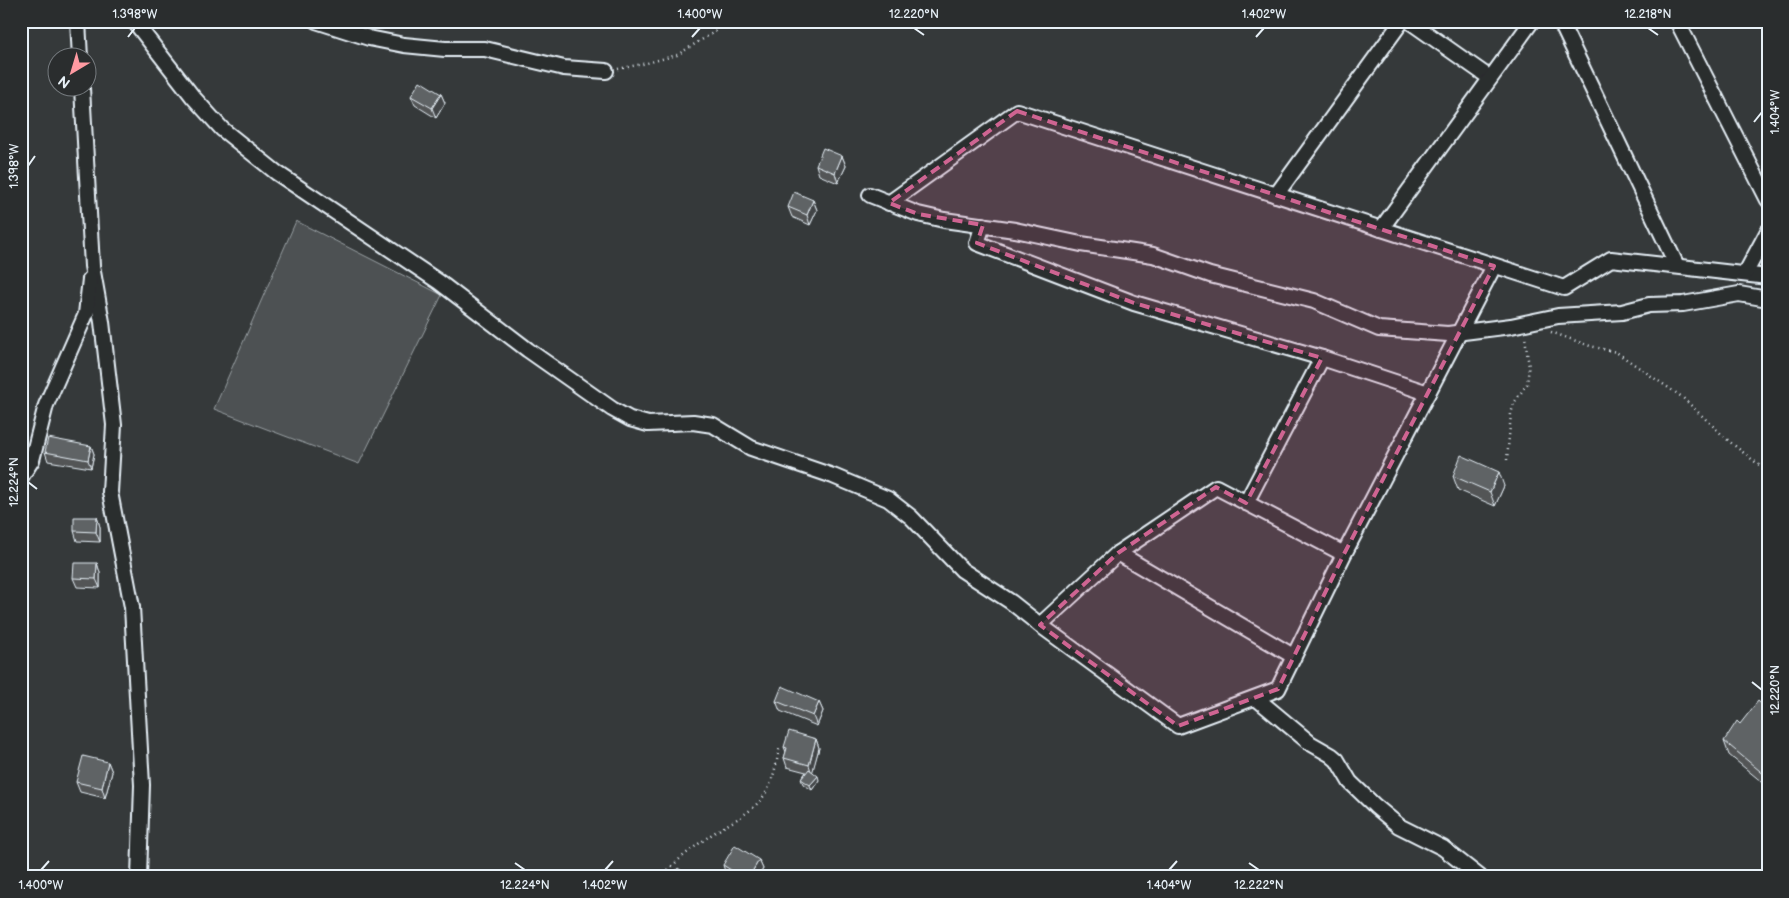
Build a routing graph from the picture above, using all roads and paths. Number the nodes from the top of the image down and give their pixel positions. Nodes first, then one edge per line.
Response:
1 (78, 21) edge
2 (134, 21) edge
3 (316, 21) edge
4 (723, 21) edge
5 (1402, 21) edge
6 (1410, 21) edge
7 (1532, 21) edge
8 (1560, 21) edge
9 (1677, 21) edge
10 (79, 48) edge
11 (606, 71) joint
12 (1490, 78) junction
13 (83, 98) edge
14 (870, 195) dead end
15 (1276, 195) junction
16 (1768, 200) edge
17 (889, 203) junction
18 (983, 226) junction
19 (1381, 229) junction
20 (1768, 231) edge
21 (92, 266) junction
22 (1494, 266) junction
23 (1677, 266) junction
24 (1745, 274) junction
25 (1768, 277) edge
26 (1768, 299) edge
27 (1527, 323) junction
28 (1459, 333) junction
29 (1322, 358) junction
30 (1428, 392) junction
31 (1507, 460) dead end
32 (1768, 472) edge
33 (21, 477) edge
34 (1246, 503) junction
35 (1118, 553) junction
36 (1344, 554) junction
37 (1040, 624) junction
38 (1294, 656) junction
39 (1256, 698) junction
40 (780, 746) dead end
41 (140, 877) edge
42 (661, 877) edge
43 (1480, 877) edge

1 - 10 street
2 - 37 street
3 - 11 street
4 - 11 path
5 - 15 street
6 - 12 street
7 - 12 street
8 - 23 street
9 - 16 street
12 - 19 street
13 - 21 street
14 - 17 street
15 - 17 street
15 - 19 street
17 - 18 street
18 - 28 street
18 - 29 street
19 - 22 street
20 - 24 street
21 - 33 street
21 - 41 street
22 - 23 street
22 - 28 street
23 - 24 street
24 - 25 street
26 - 27 street
27 - 28 street
27 - 31 path
27 - 32 path
28 - 30 street
29 - 30 street
29 - 34 street
30 - 36 street
34 - 35 street
34 - 36 street
35 - 37 street
35 - 38 street
36 - 38 street
37 - 39 street
38 - 39 street
39 - 43 street
40 - 42 path

